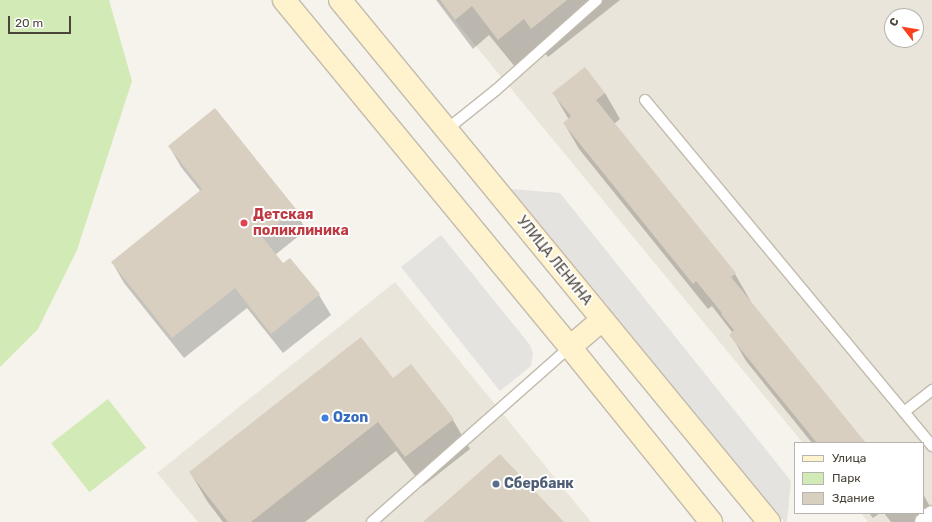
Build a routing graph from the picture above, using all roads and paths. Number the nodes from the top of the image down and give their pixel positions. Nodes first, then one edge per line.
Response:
1 (284, 0) edge
2 (340, 0) edge
3 (597, 0) edge
4 (645, 100) dead end
5 (446, 130) junction
6 (602, 320) junction
7 (570, 347) junction
8 (932, 390) edge
9 (904, 412) junction
10 (932, 446) edge
11 (932, 516) edge
12 (372, 522) edge
13 (711, 522) edge
14 (769, 522) edge
15 (924, 522) edge

1 - 7 main road
2 - 5 main road, УЛИЦА ЛЕНИНА
3 - 5 lane
4 - 9 lane
5 - 6 main road, УЛИЦА ЛЕНИНА
6 - 7 main road
6 - 14 main road, УЛИЦА ЛЕНИНА
7 - 12 lane
7 - 13 main road
8 - 9 lane
9 - 10 lane
11 - 15 street

